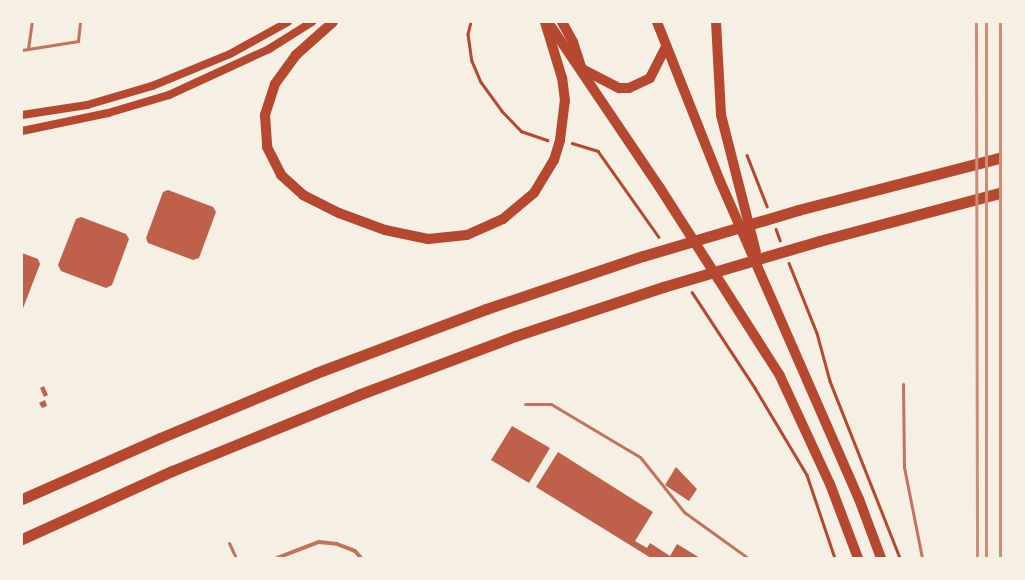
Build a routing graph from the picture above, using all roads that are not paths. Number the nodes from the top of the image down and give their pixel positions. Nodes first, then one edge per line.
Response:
1 (32, 22) edge
2 (80, 22) edge
3 (288, 22) edge
4 (312, 22) edge
5 (333, 22) edge
6 (544, 22) edge
7 (548, 22) edge
8 (562, 22) edge
9 (657, 22) edge
10 (716, 22) edge
11 (666, 46) junction
12 (28, 49) junction
13 (22, 50) edge
14 (582, 70) junction
15 (22, 114) edge
16 (22, 130) edge
17 (1003, 157) edge
18 (1003, 192) edge
19 (766, 288) junction
20 (903, 384) dead end
21 (525, 404) dead end
22 (22, 499) edge
23 (22, 539) edge
24 (229, 543) dead end
25 (236, 558) edge
26 (278, 558) edge
27 (361, 558) edge
28 (748, 558) edge
29 (858, 558) edge
30 (881, 558) edge
31 (922, 558) edge

1 - 12 lane
2 - 12 lane
3 - 15 main road
4 - 16 main road
5 - 6 main road
7 - 14 main road
8 - 14 main road
9 - 11 main road
10 - 19 main road
11 - 14 main road
11 - 19 main road
12 - 13 lane
14 - 29 main road
17 - 22 highway
18 - 23 highway
19 - 30 main road
20 - 31 lane
21 - 28 lane
24 - 25 lane
26 - 27 street

